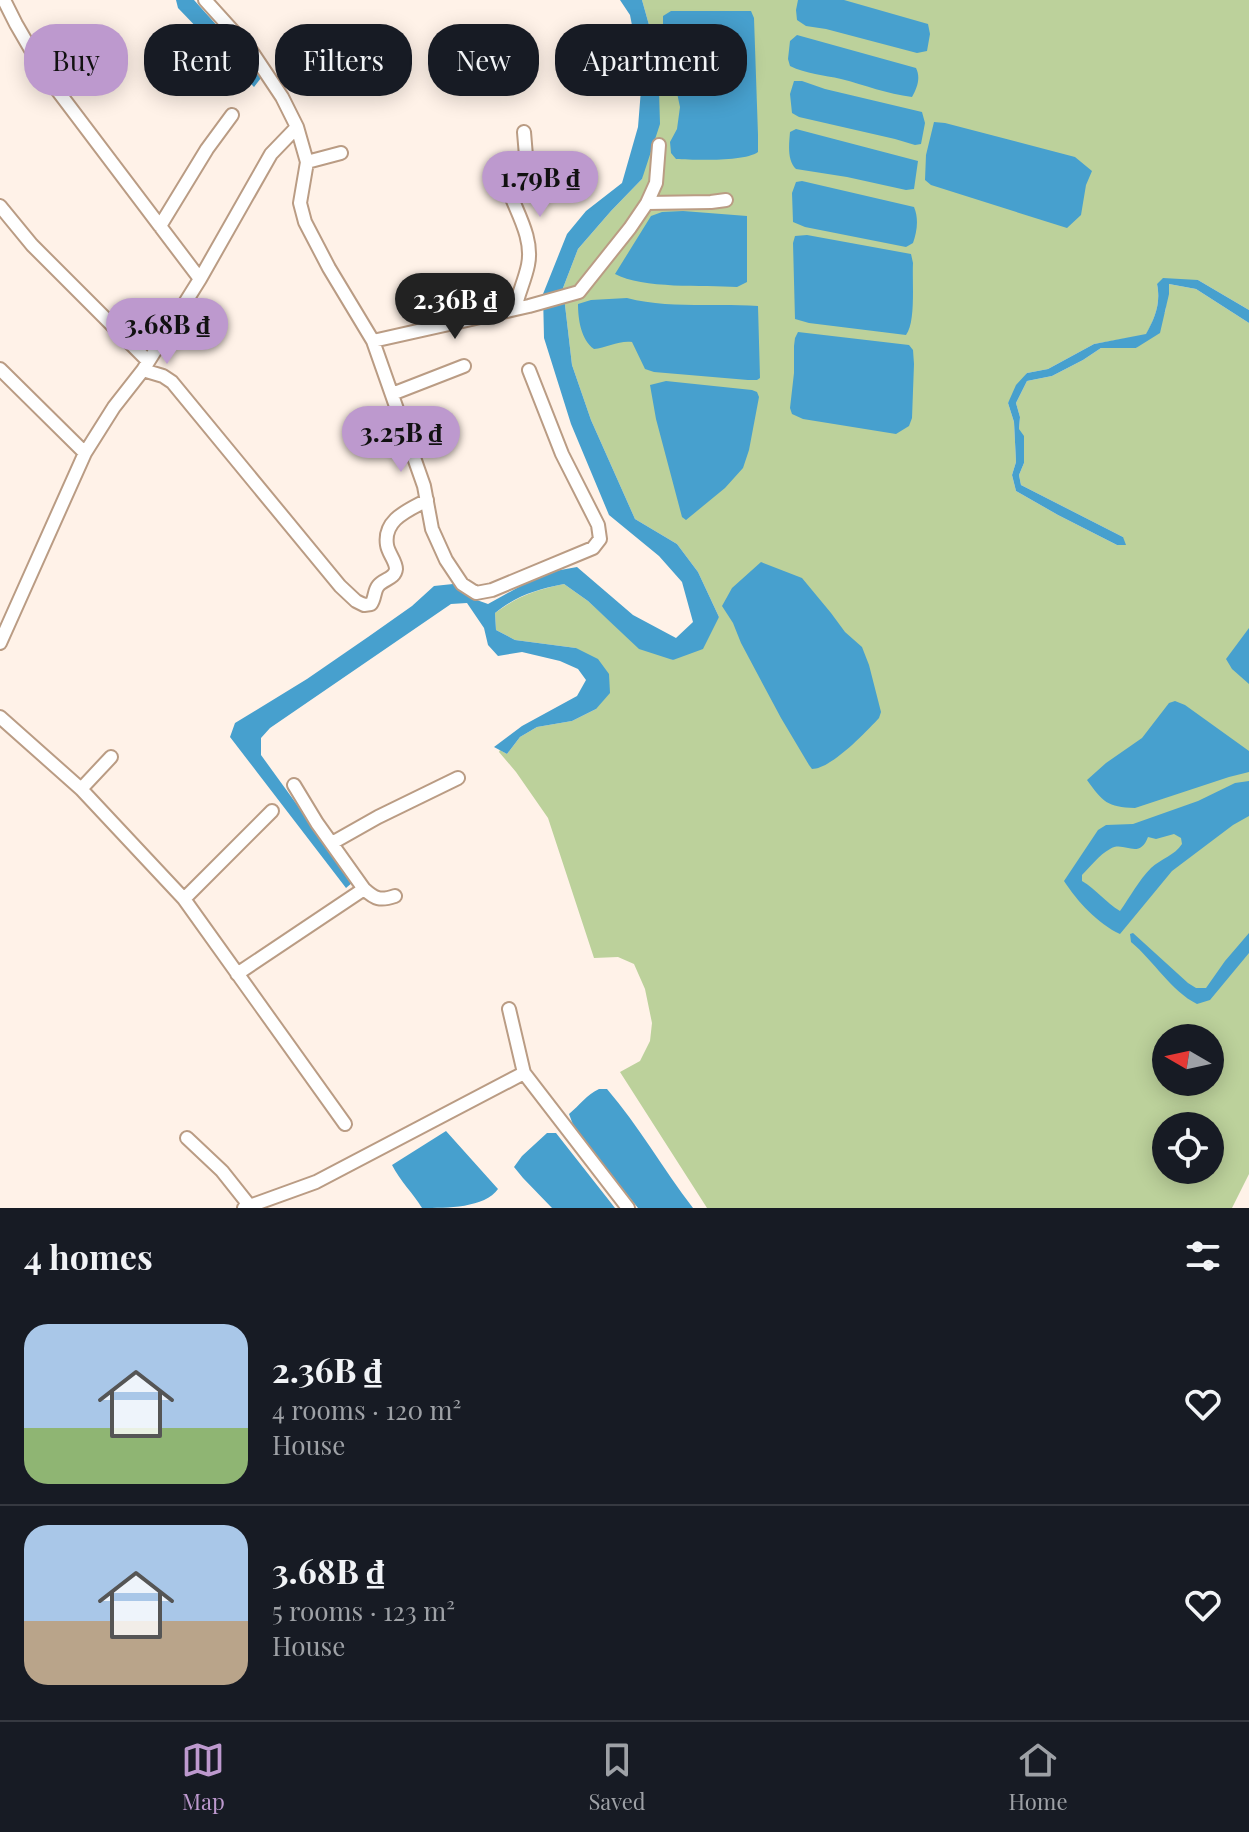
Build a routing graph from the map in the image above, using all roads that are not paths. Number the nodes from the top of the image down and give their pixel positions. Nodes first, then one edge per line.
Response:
1 (4, 0) edge
2 (205, 0) edge
3 (24, 38) edge
4 (63, 96) edge
5 (232, 115) dead end
6 (297, 127) junction
7 (524, 132) dead end
8 (659, 145) dead end
9 (341, 153) dead end
10 (307, 162) junction
11 (726, 200) dead end
12 (647, 203) junction
13 (0, 206) edge
14 (160, 226) junction
15 (200, 279) junction
16 (515, 309) junction
17 (373, 341) junction
18 (146, 366) junction
19 (464, 366) dead end
20 (0, 369) edge
21 (529, 370) dead end
22 (392, 394) junction
23 (85, 453) junction
24 (427, 500) junction
25 (0, 643) edge
26 (0, 717) edge
27 (111, 757) dead end
28 (458, 778) dead end
29 (294, 785) dead end
30 (81, 789) junction
31 (272, 811) dead end
32 (332, 843) junction
33 (364, 889) junction
34 (395, 896) dead end
35 (184, 899) junction
36 (237, 974) junction
37 (509, 1009) dead end
38 (524, 1073) junction
39 (345, 1124) dead end
40 (187, 1138) dead end
41 (246, 1207) edge
42 (628, 1208) edge

1 - 3 street
2 - 6 street
4 - 14 street
5 - 14 street
6 - 10 street
6 - 15 street
7 - 16 street
8 - 12 street
9 - 10 street
10 - 17 street
11 - 12 street
12 - 16 street
13 - 18 street
14 - 15 street
15 - 18 street
16 - 17 street
17 - 22 street
18 - 23 street
18 - 24 street
19 - 22 street
20 - 23 street
21 - 24 street
22 - 24 street
23 - 25 street
26 - 30 street
27 - 30 street
28 - 32 street
29 - 32 street
30 - 35 street
31 - 35 street
32 - 33 street
33 - 34 street
33 - 36 street
35 - 36 street
36 - 39 street
37 - 38 street
38 - 41 street
38 - 42 street
40 - 41 street

